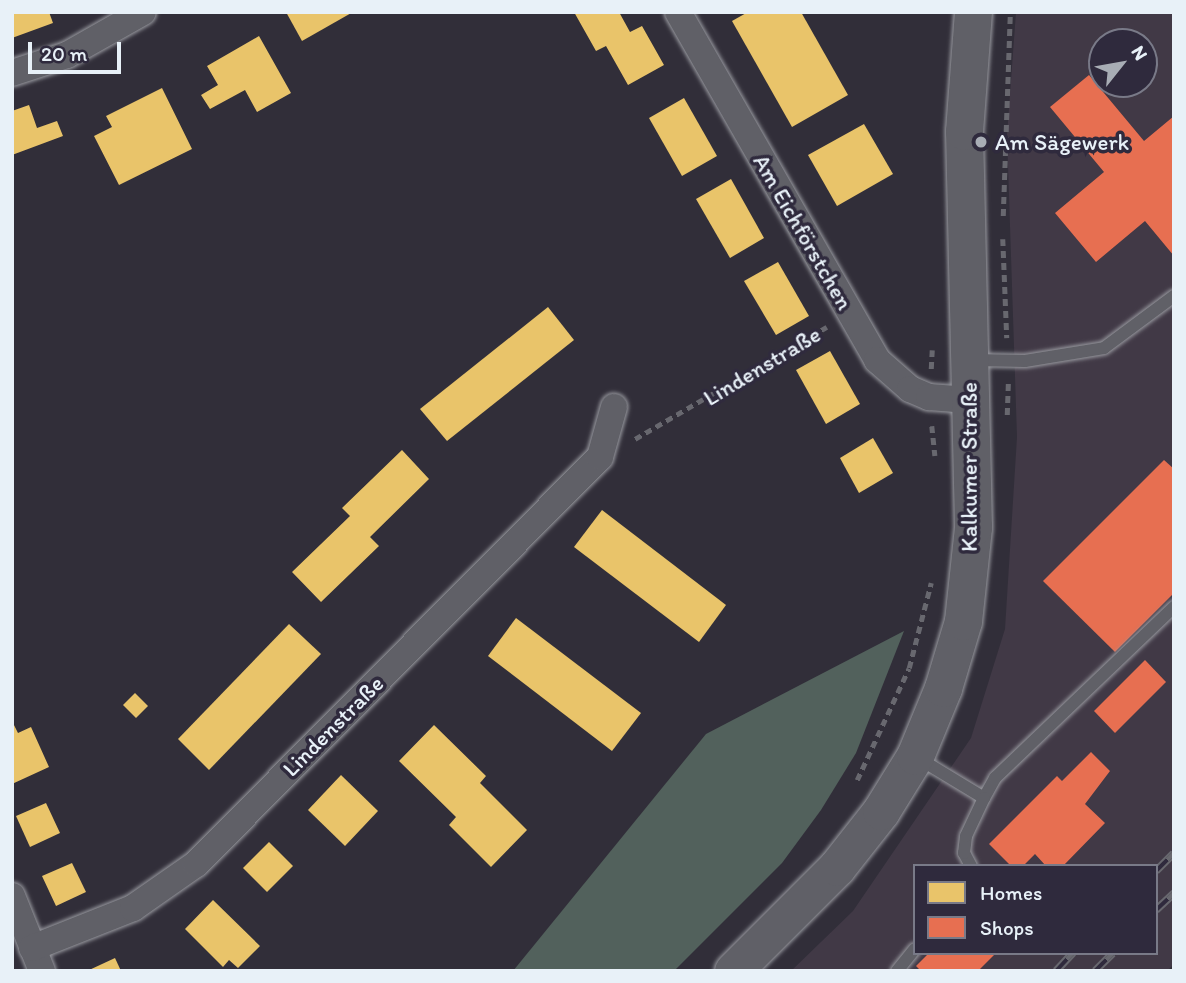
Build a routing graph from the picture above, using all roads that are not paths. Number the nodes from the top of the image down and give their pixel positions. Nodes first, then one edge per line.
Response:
1 (143, 12) edge
2 (678, 12) edge
3 (973, 12) edge
4 (12, 73) edge
5 (1174, 296) edge
6 (969, 360) junction
7 (969, 400) junction
8 (614, 407) dead end
9 (1174, 607) edge
10 (915, 756) junction
11 (984, 798) junction
12 (970, 864) edge
13 (12, 896) edge
14 (913, 951) edge
15 (37, 960) edge
16 (733, 971) edge
17 (897, 971) edge

1 - 4 street
2 - 7 street, Am Eichförstchen
3 - 6 main road, Kalkumer Straße
5 - 6 lane
6 - 7 main road, Kalkumer Straße
7 - 10 main road, Kalkumer Straße
8 - 15 street, Lindenstraße
9 - 11 lane
10 - 11 lane
10 - 16 main road, Kalkumer Straße
11 - 12 lane
13 - 15 street
14 - 17 lane

